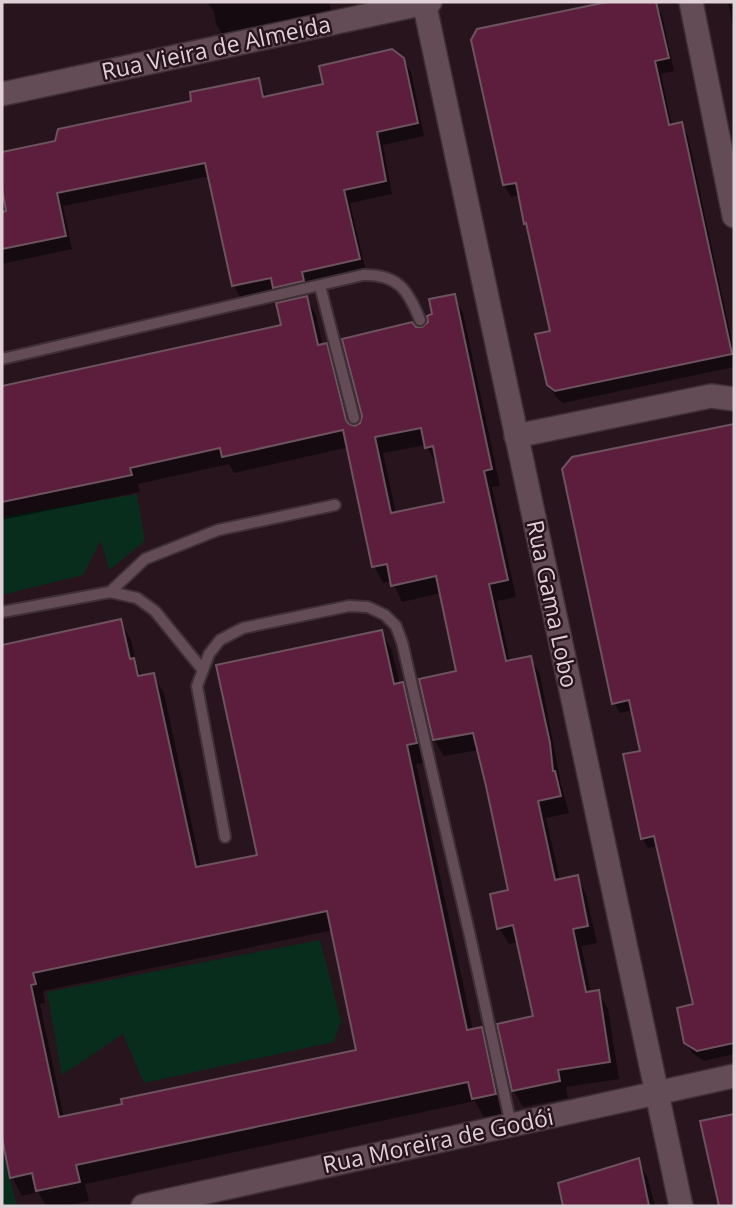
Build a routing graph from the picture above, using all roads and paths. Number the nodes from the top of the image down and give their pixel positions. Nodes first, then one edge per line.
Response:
1 (426, 2) edge
2 (691, 2) edge
3 (2, 94) edge
4 (728, 163) edge
5 (734, 216) edge
6 (320, 286) junction
7 (421, 320) dead end
8 (2, 359) edge
9 (734, 384) edge
10 (711, 396) junction
11 (734, 398) edge
12 (354, 418) dead end
13 (516, 436) junction
14 (335, 505) dead end
15 (110, 592) junction
16 (2, 612) edge
17 (202, 669) junction
18 (225, 837) dead end
19 (734, 1076) edge
20 (656, 1094) junction
21 (511, 1125) junction
22 (186, 1202) edge
23 (143, 1206) edge
24 (681, 1206) edge

1 - 3 street, Rua Vieira de Almeida
1 - 13 street, Rua Gama Lobo
2 - 4 street
4 - 5 street
6 - 7 lane
6 - 8 lane
6 - 12 lane
9 - 10 street
10 - 11 street
10 - 13 street
13 - 20 street, Rua Gama Lobo
14 - 15 lane
15 - 16 lane
15 - 17 lane
17 - 18 lane
17 - 21 lane
19 - 20 street, Rua Moreira de Godói
20 - 21 street, Rua Moreira de Godói
20 - 24 street, Rua Gama Lobo
21 - 22 street, Rua Moreira de Godói
22 - 23 street, Rua Moreira de Godói

